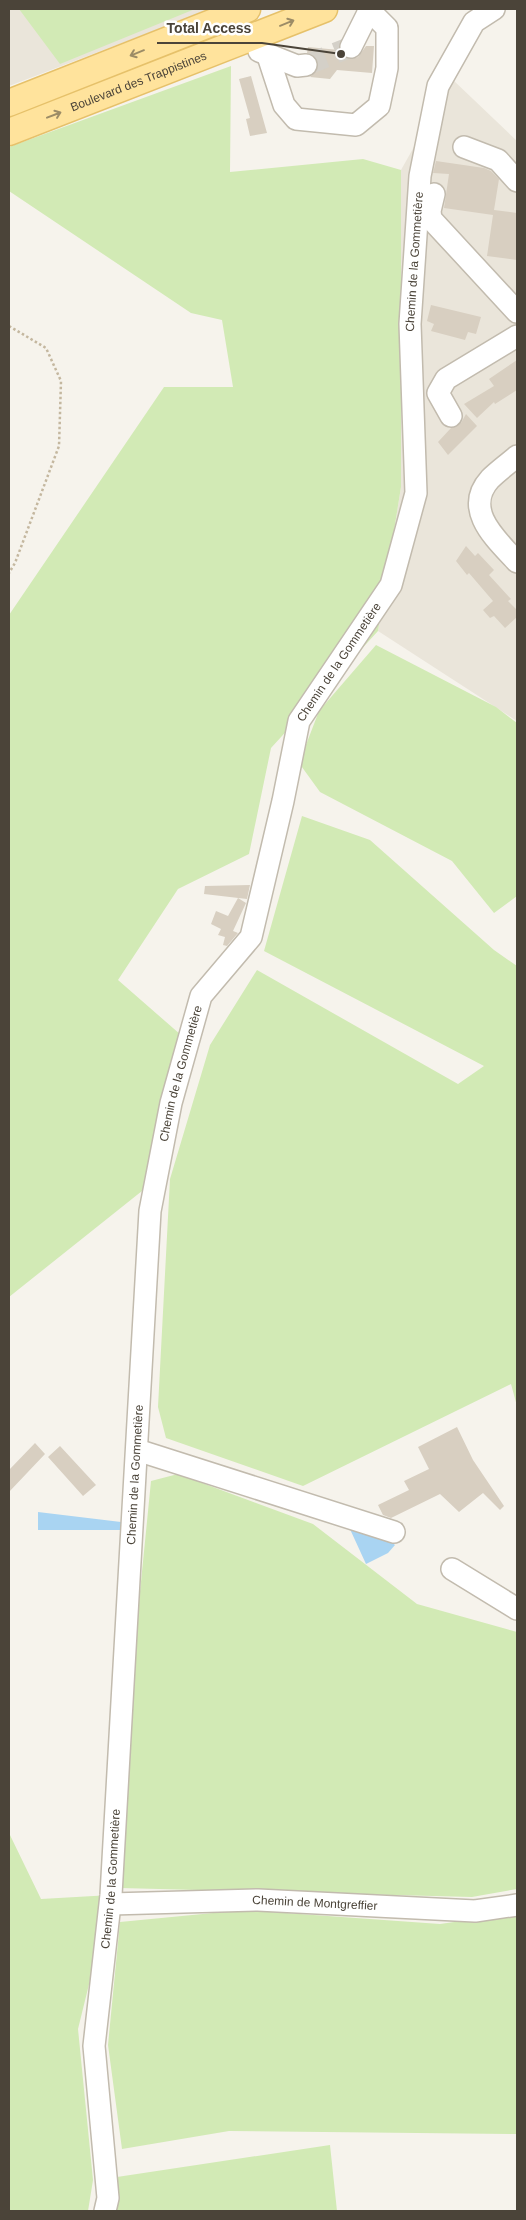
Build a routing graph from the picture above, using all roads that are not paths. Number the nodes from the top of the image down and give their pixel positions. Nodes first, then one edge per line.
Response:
1 (247, 9) edge
2 (324, 9) edge
3 (494, 9) edge
4 (368, 10) edge
5 (230, 46) junction
6 (351, 48) tunnel mouth
7 (267, 52) junction
8 (306, 65) tunnel mouth
9 (9, 103) edge
10 (9, 132) edge
11 (464, 147) dead end
12 (517, 181) edge
13 (434, 191) dead end
14 (517, 312) edge
15 (517, 336) edge
16 (451, 416) dead end
17 (517, 456) edge
18 (517, 562) edge
19 (137, 1450) junction
20 (394, 1532) dead end
21 (452, 1569) dead end
22 (517, 1609) edge
23 (111, 1904) junction
24 (517, 1905) edge
25 (105, 2211) edge

1 -> 9 main road
5 -> 2 main road, Boulevard des Trappistines
3 - 19 street, Chemin de la Gommetière
4 - 6 street
4 - 7 street
5 - 7 street
10 -> 5 main road, Boulevard des Trappistines
7 - 8 street
11 - 12 street
13 - 14 street
15 - 16 street
17 - 18 street
19 - 20 street
19 - 23 street, Chemin de la Gommetière
21 - 22 street
23 - 24 street, Chemin de Montgreffier
23 - 25 street, Chemin de la Gommetière

